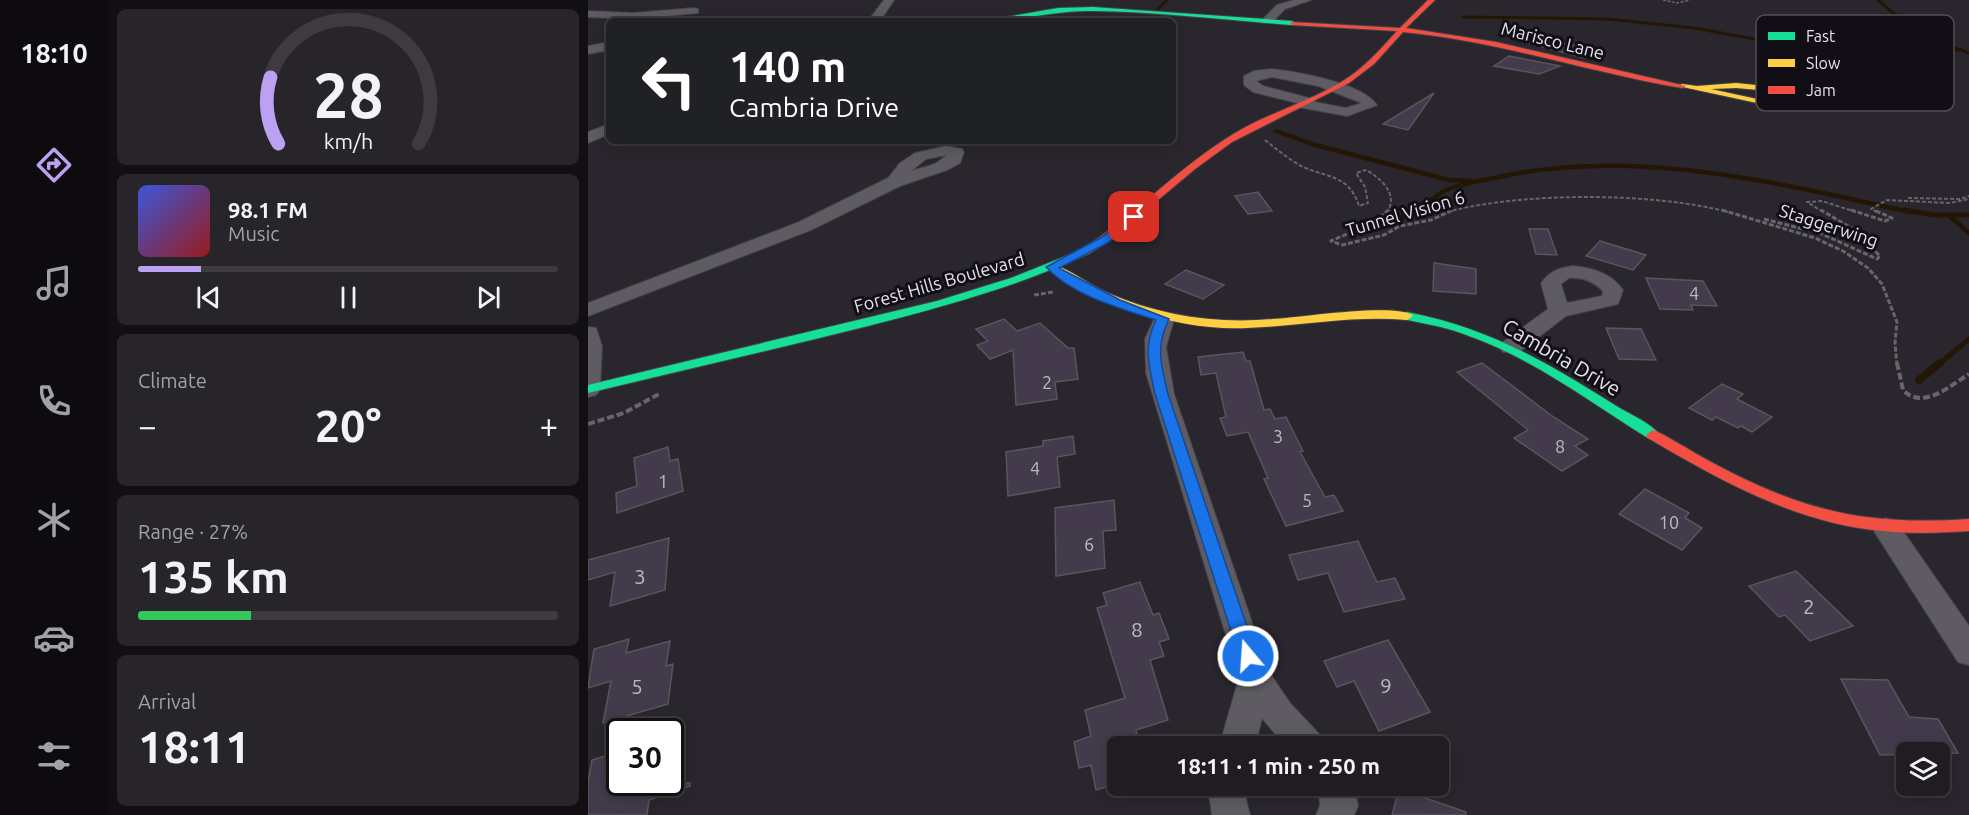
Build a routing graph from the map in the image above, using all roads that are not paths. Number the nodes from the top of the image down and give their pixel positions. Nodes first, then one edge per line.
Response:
1 (889, 0) edge
2 (1306, 0) edge
3 (1432, 0) edge
4 (1282, 4) edge
5 (698, 9) edge
6 (588, 14) edge
7 (876, 18) edge
8 (1008, 18) edge
9 (1266, 21) junction
10 (1397, 31) junction
11 (606, 47) edge
12 (588, 50) edge
13 (1699, 88) junction
14 (1756, 88) edge
15 (1336, 89) junction
16 (1756, 100) edge
17 (1305, 103) junction
18 (606, 129) edge
19 (588, 138) edge
20 (894, 182) dead end
21 (1051, 267) junction
22 (588, 310) edge
23 (1559, 311) dead end
24 (1163, 319) junction
25 (588, 333) edge
26 (1511, 347) junction
27 (588, 389) edge
28 (1969, 525) edge
29 (1886, 528) junction
30 (1969, 652) edge
31 (1255, 678) junction
32 (1240, 736) edge
33 (1299, 736) edge
34 (1227, 796) edge
35 (1338, 796) edge
36 (1231, 815) edge
37 (1335, 815) edge

1 - 7 street
2 - 4 street
3 - 10 street, Forest Hills Boulevard
4 - 9 street
5 - 6 street
8 - 9 street, Marisco Lane
9 - 10 street, Marisco Lane
10 - 13 street, Marisco Lane
10 - 15 street, Forest Hills Boulevard
11 - 12 street
13 - 14 street, Marisco Lane
13 - 16 street, Marisco Lane
15 - 17 street, Forest Hills Boulevard
15 - 17 street
15 - 17 street
17 - 21 street, Forest Hills Boulevard
18 - 19 street
20 - 22 street
21 - 24 street, Cambria Drive
21 - 27 street, Forest Hills Boulevard
23 - 26 street
24 - 26 street, Cambria Drive
24 - 31 street
25 - 27 street
26 - 29 street, Cambria Drive
28 - 29 street, Cambria Drive
29 - 30 street
31 - 32 street
31 - 33 street
34 - 36 street
35 - 37 street

